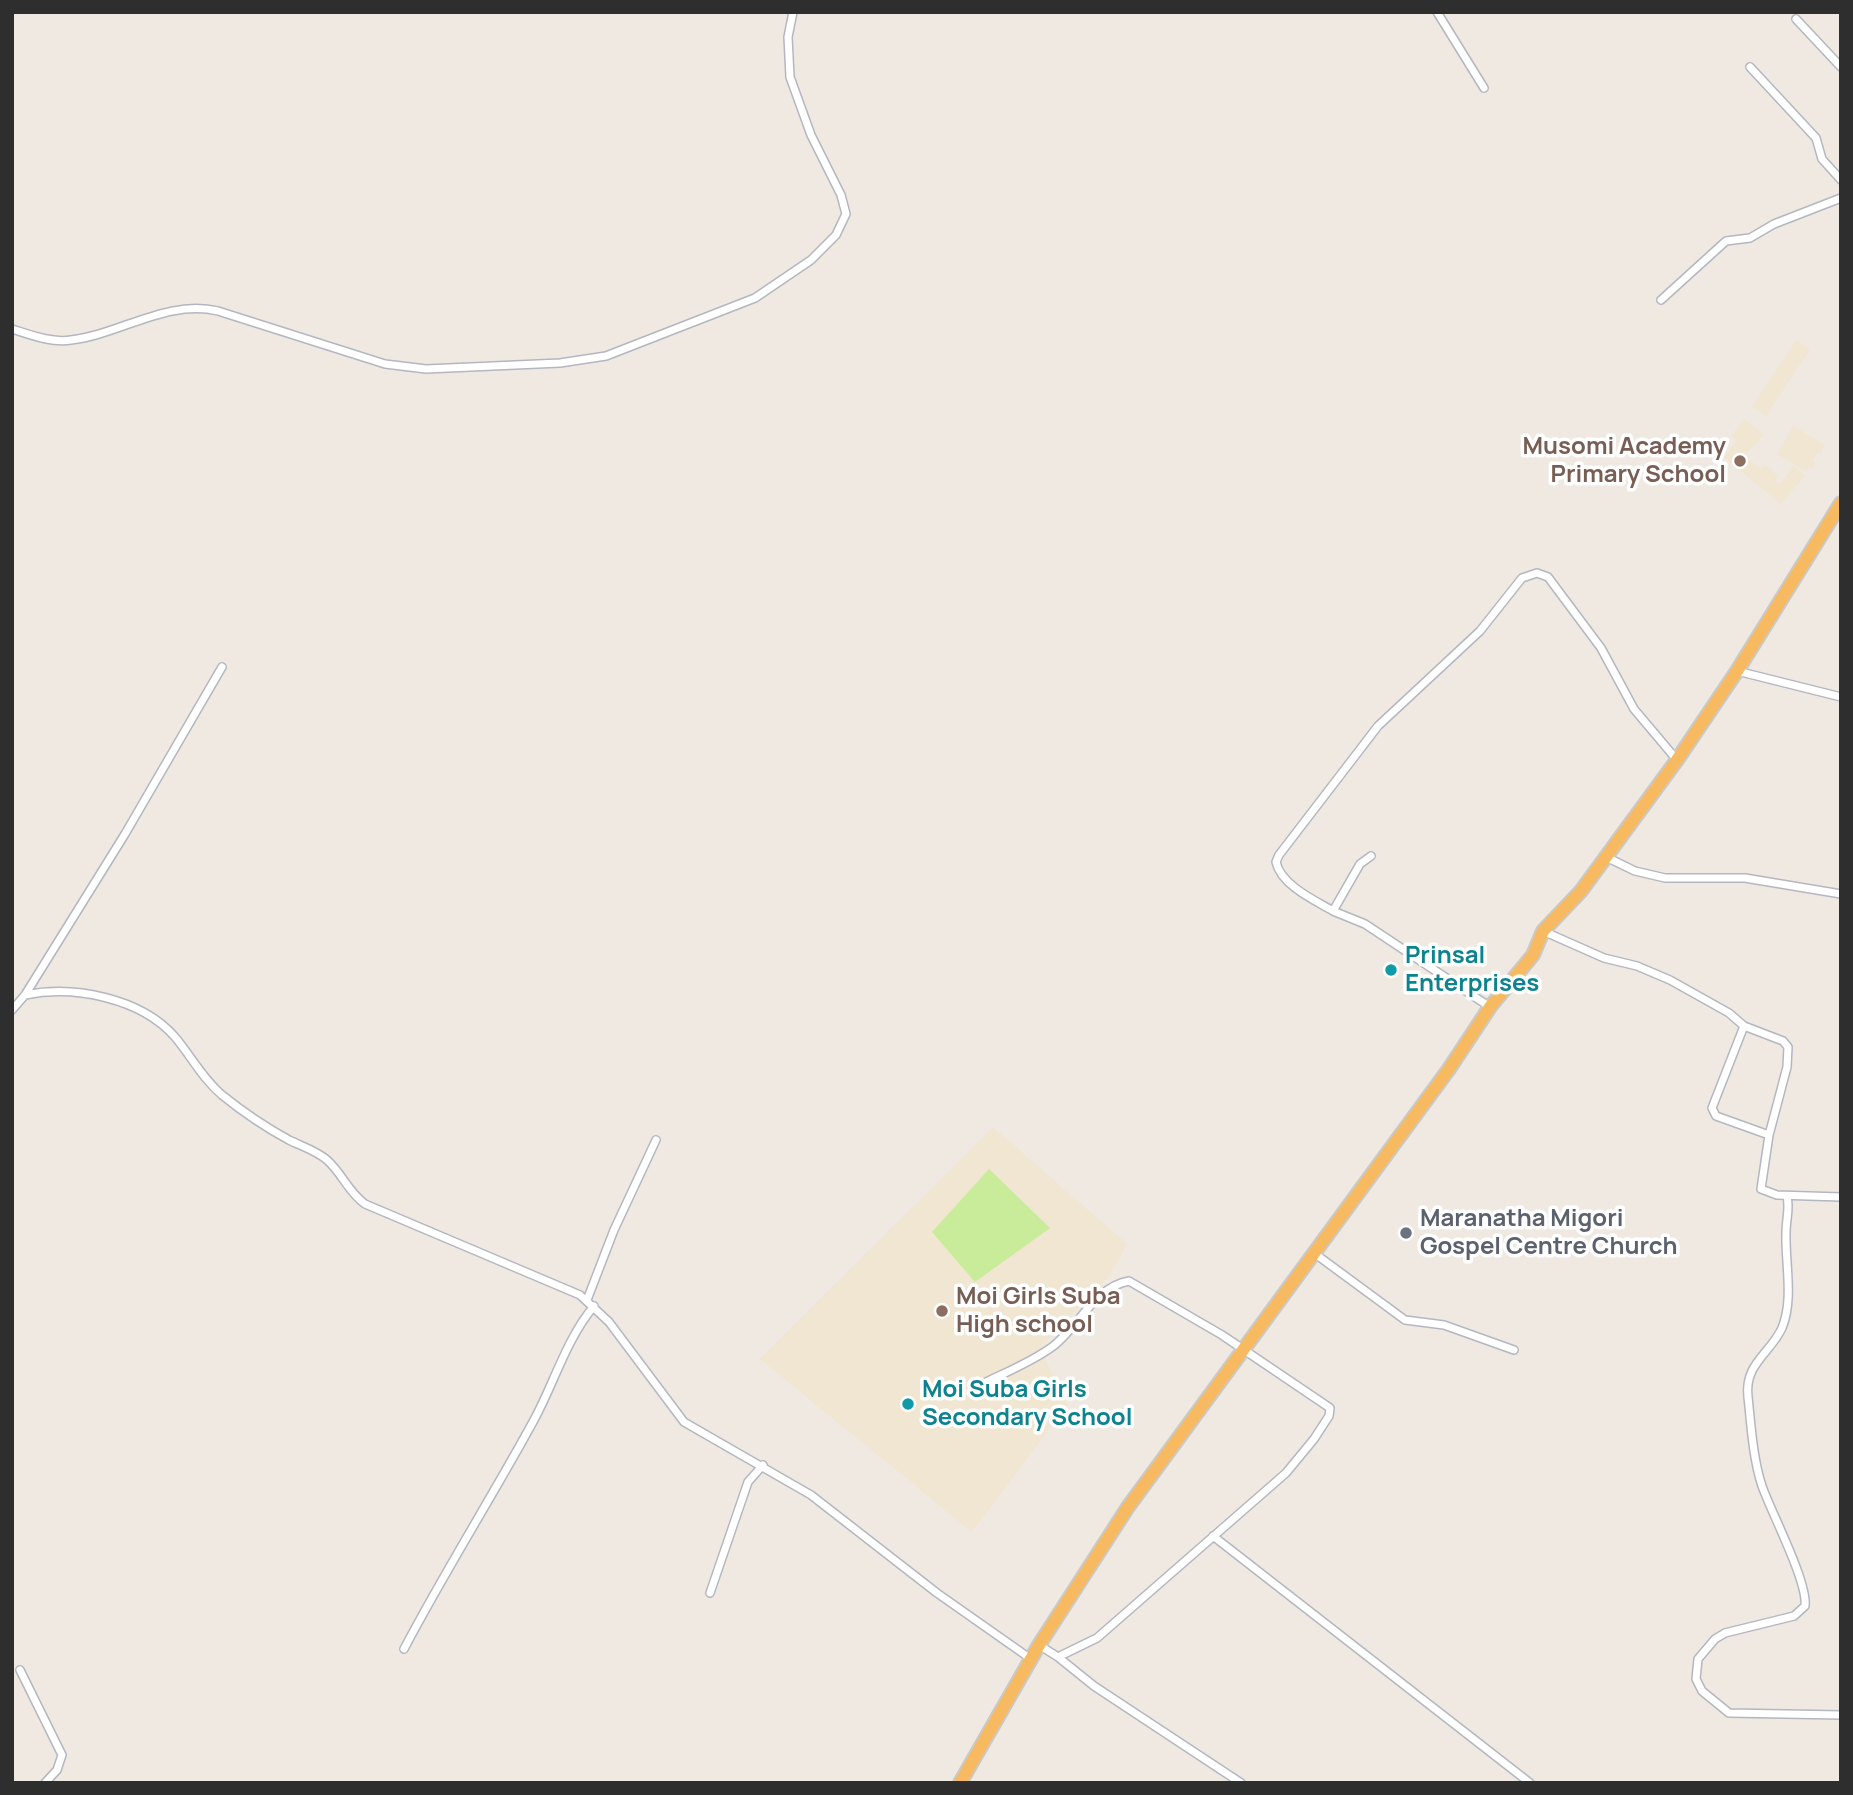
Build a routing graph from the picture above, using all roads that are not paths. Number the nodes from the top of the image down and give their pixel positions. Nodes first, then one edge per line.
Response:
1 (793, 12) edge
2 (1437, 12) edge
3 (1796, 19) dead end
4 (1750, 67) dead end
5 (1841, 67) edge
6 (1484, 88) dead end
7 (1841, 180) edge
8 (1841, 198) edge
9 (1661, 300) dead end
10 (12, 329) edge
11 (1841, 503) edge
12 (222, 667) dead end
13 (1737, 670) junction
14 (1841, 697) edge
15 (1676, 760) junction
16 (1371, 856) dead end
17 (1606, 857) junction
18 (1841, 894) edge
19 (1334, 911) junction
20 (1543, 931) junction
21 (25, 995) junction
22 (1490, 1007) junction
23 (12, 1010) edge
24 (1744, 1026) junction
25 (1769, 1135) junction
26 (656, 1140) dead end
27 (1787, 1196) junction
28 (1841, 1197) edge
29 (1314, 1252) junction
30 (587, 1300) junction
31 (594, 1306) junction
32 (1244, 1350) junction
33 (1514, 1350) dead end
34 (980, 1385) dead end
35 (763, 1465) junction
36 (1213, 1536) junction
37 (710, 1592) dead end
38 (1039, 1645) junction
39 (404, 1649) dead end
40 (1058, 1657) junction
41 (1031, 1659) junction
42 (20, 1670) dead end
43 (1841, 1715) edge
44 (45, 1783) edge
45 (960, 1783) edge
46 (1241, 1783) edge
47 (1530, 1783) edge

1 - 10 street
2 - 6 street
3 - 5 street
4 - 7 street
8 - 9 street
11 - 13 highway
12 - 21 street
13 - 14 street
13 - 15 highway
15 - 17 highway
15 - 19 street
16 - 19 street
17 - 18 street
17 - 20 highway
19 - 22 street
20 - 22 highway
20 - 24 street
21 - 23 street
21 - 30 street
22 - 29 highway
24 - 25 street
24 - 25 street
25 - 27 street
26 - 30 street
27 - 28 street
27 - 43 street
29 - 32 highway
29 - 33 street
30 - 31 street
31 - 35 street
31 - 39 street
32 - 34 street
32 - 36 street
32 - 38 highway
35 - 37 street
35 - 41 street
36 - 40 street
36 - 47 street
38 - 40 street
38 - 41 highway
40 - 46 street
41 - 45 highway
42 - 44 street

